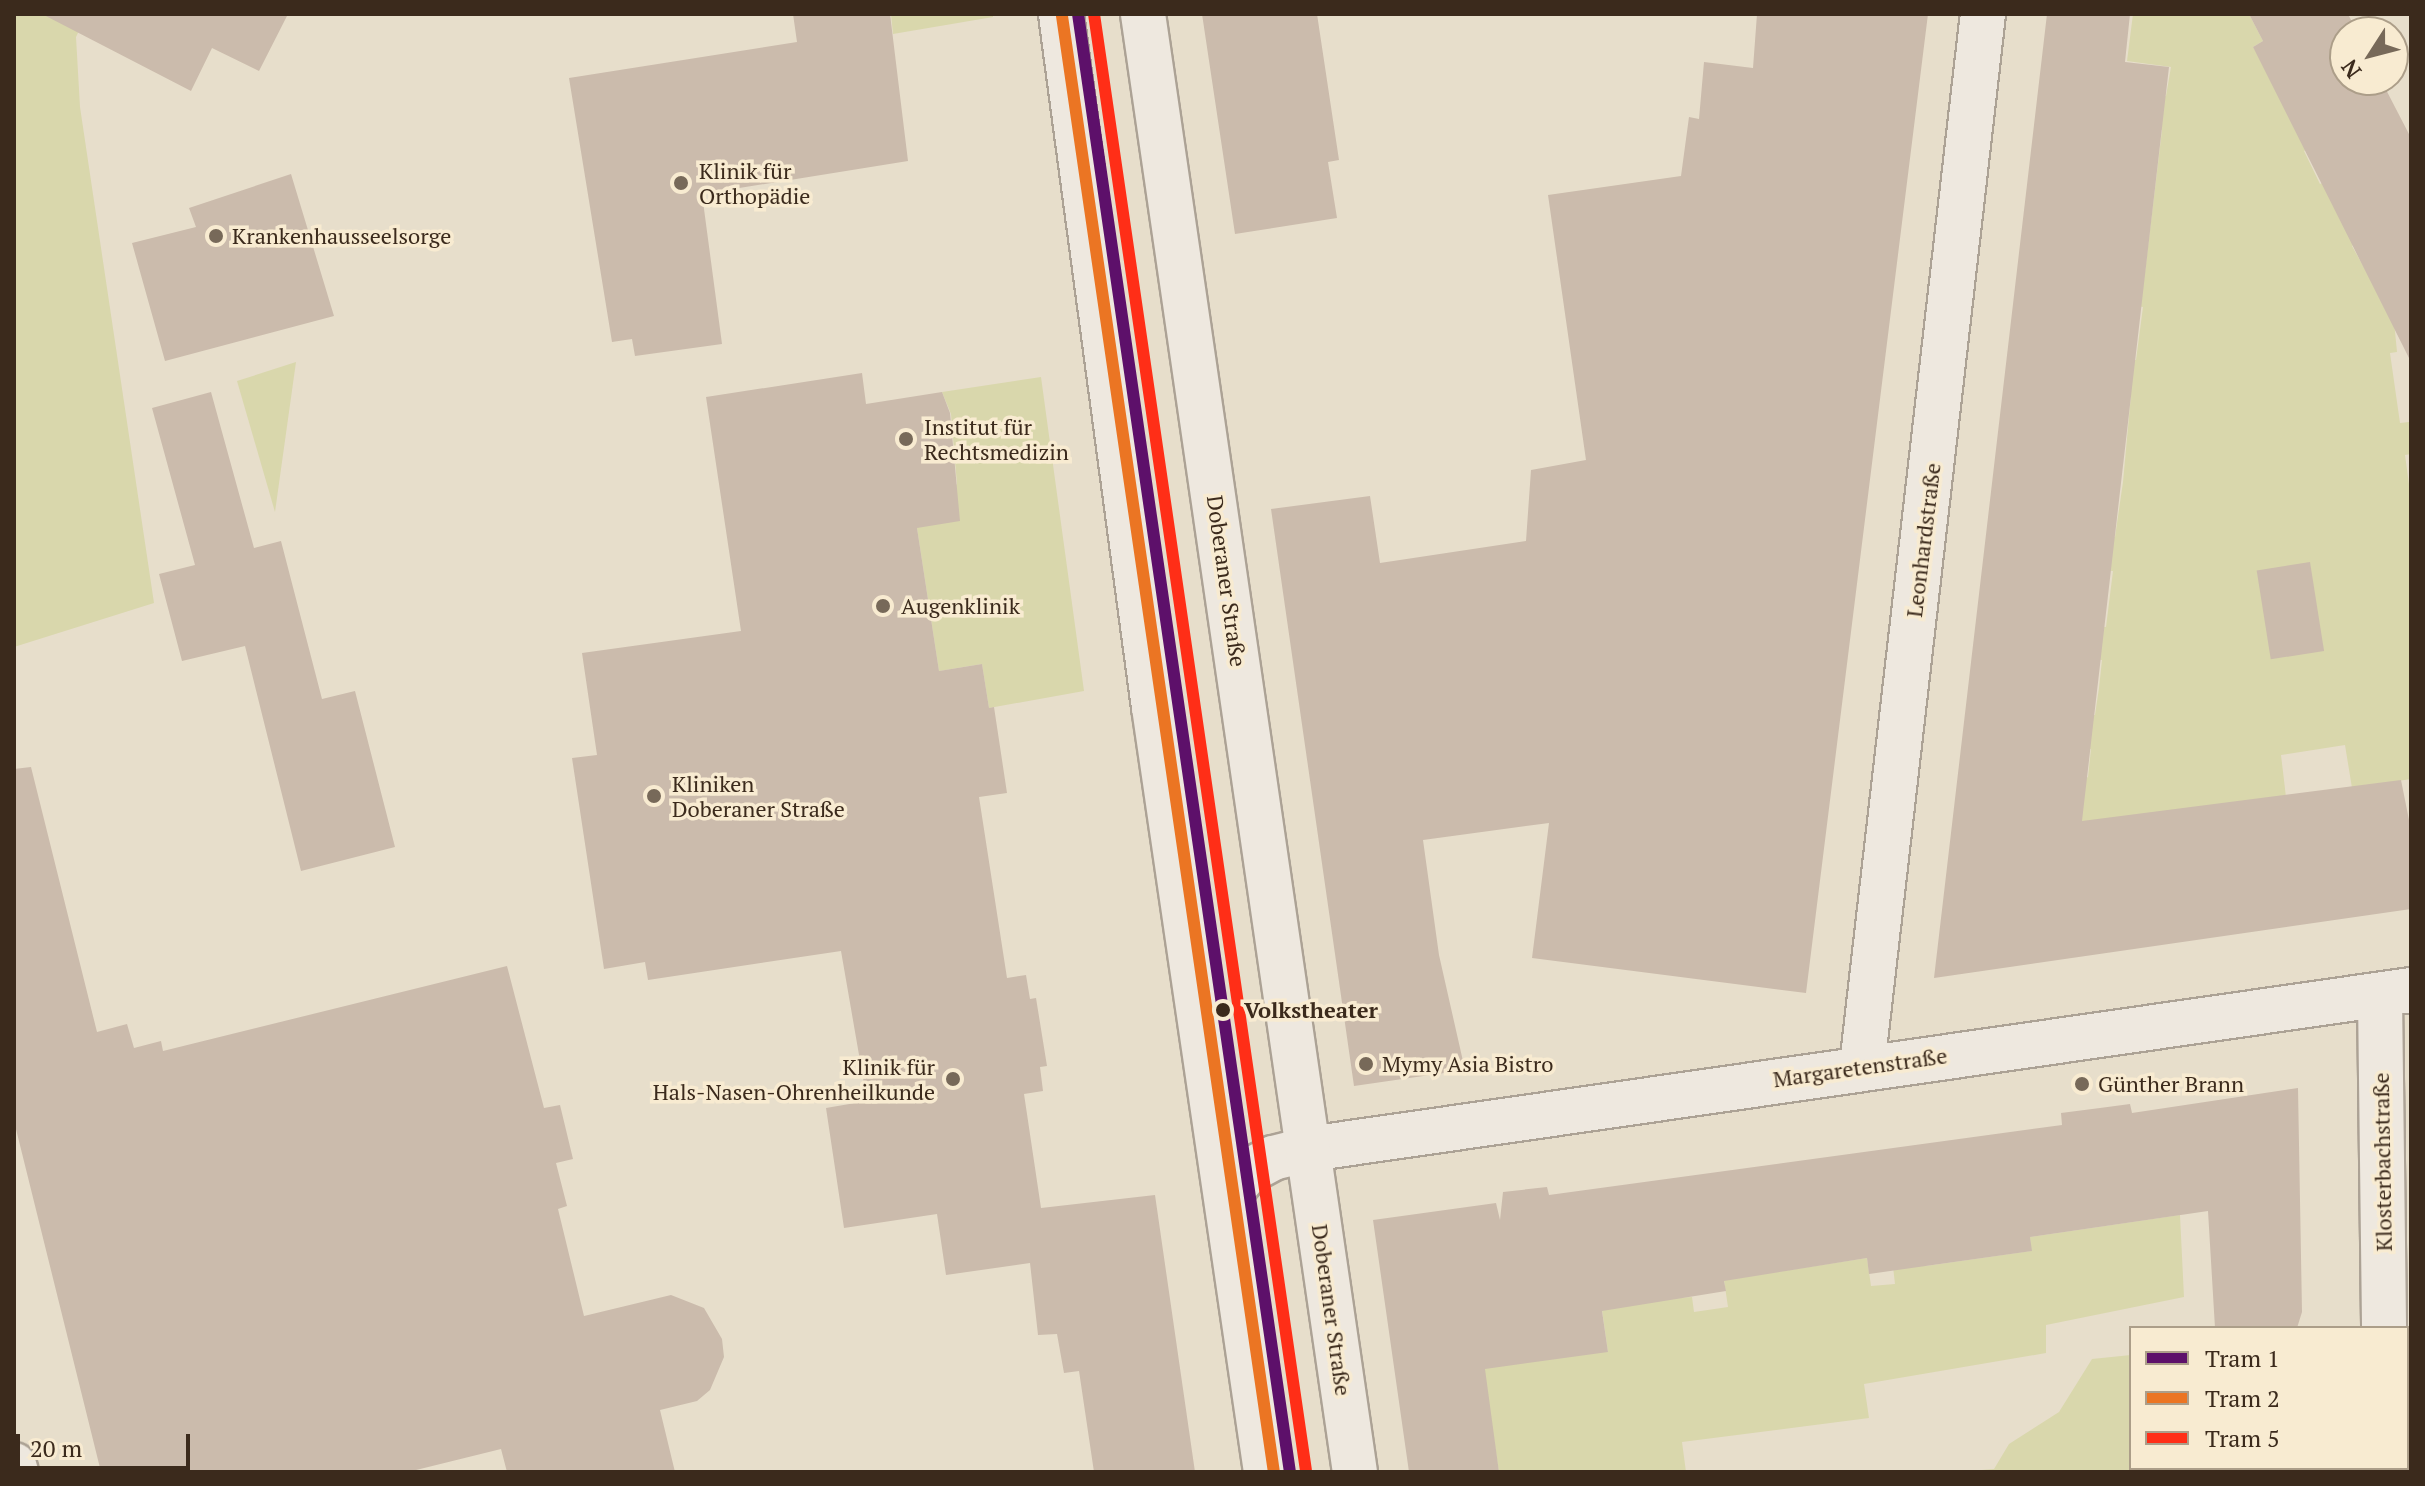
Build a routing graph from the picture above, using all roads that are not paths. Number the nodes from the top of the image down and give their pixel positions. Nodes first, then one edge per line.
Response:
1 (1061, 14) edge
2 (1143, 14) edge
3 (1983, 14) edge
4 (2396, 993) edge
5 (1862, 1066) junction
6 (1309, 1149) junction
7 (1227, 1196) junction
8 (2384, 1326) edge
9 (14, 1465) edge
10 (16, 1472) edge
11 (1266, 1472) edge
12 (1355, 1472) edge

1 - 7 street
2 - 6 street, Doberaner Straße
3 - 5 street, Leonhardstraße
4 - 5 street, Margaretenstraße
4 - 8 street, Klosterbachstraße
5 - 6 street, Margaretenstraße
6 - 7 street
6 - 12 street, Doberaner Straße
7 - 11 street
9 - 10 street

